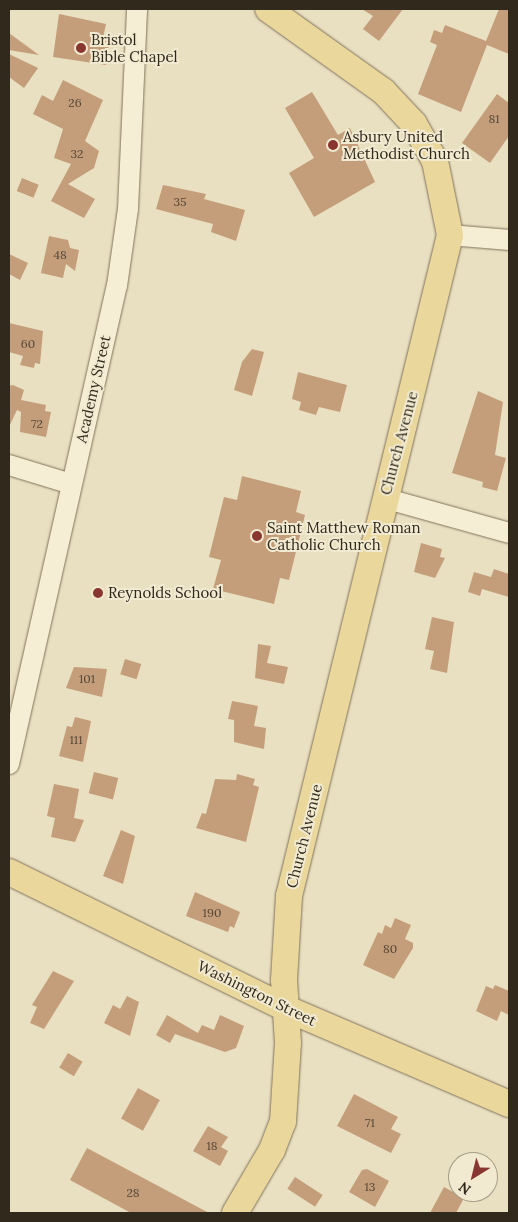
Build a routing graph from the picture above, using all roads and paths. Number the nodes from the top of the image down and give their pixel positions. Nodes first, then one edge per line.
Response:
1 (137, 9) edge
2 (268, 9) edge
3 (450, 235) junction
4 (509, 240) edge
5 (9, 465) edge
6 (71, 484) junction
7 (384, 498) junction
8 (509, 533) edge
9 (9, 764) edge
10 (9, 872) edge
11 (285, 1008) junction
12 (509, 1104) edge
13 (234, 1213) edge

1 - 6 street, Academy Street
2 - 3 main road, Church Avenue
3 - 4 street
3 - 7 main road, Church Avenue
5 - 6 street
6 - 9 street, Academy Street
7 - 8 street
7 - 11 main road, Church Avenue
10 - 11 main road, Washington Street
11 - 12 main road, Washington Street
11 - 13 main road, Church Avenue

